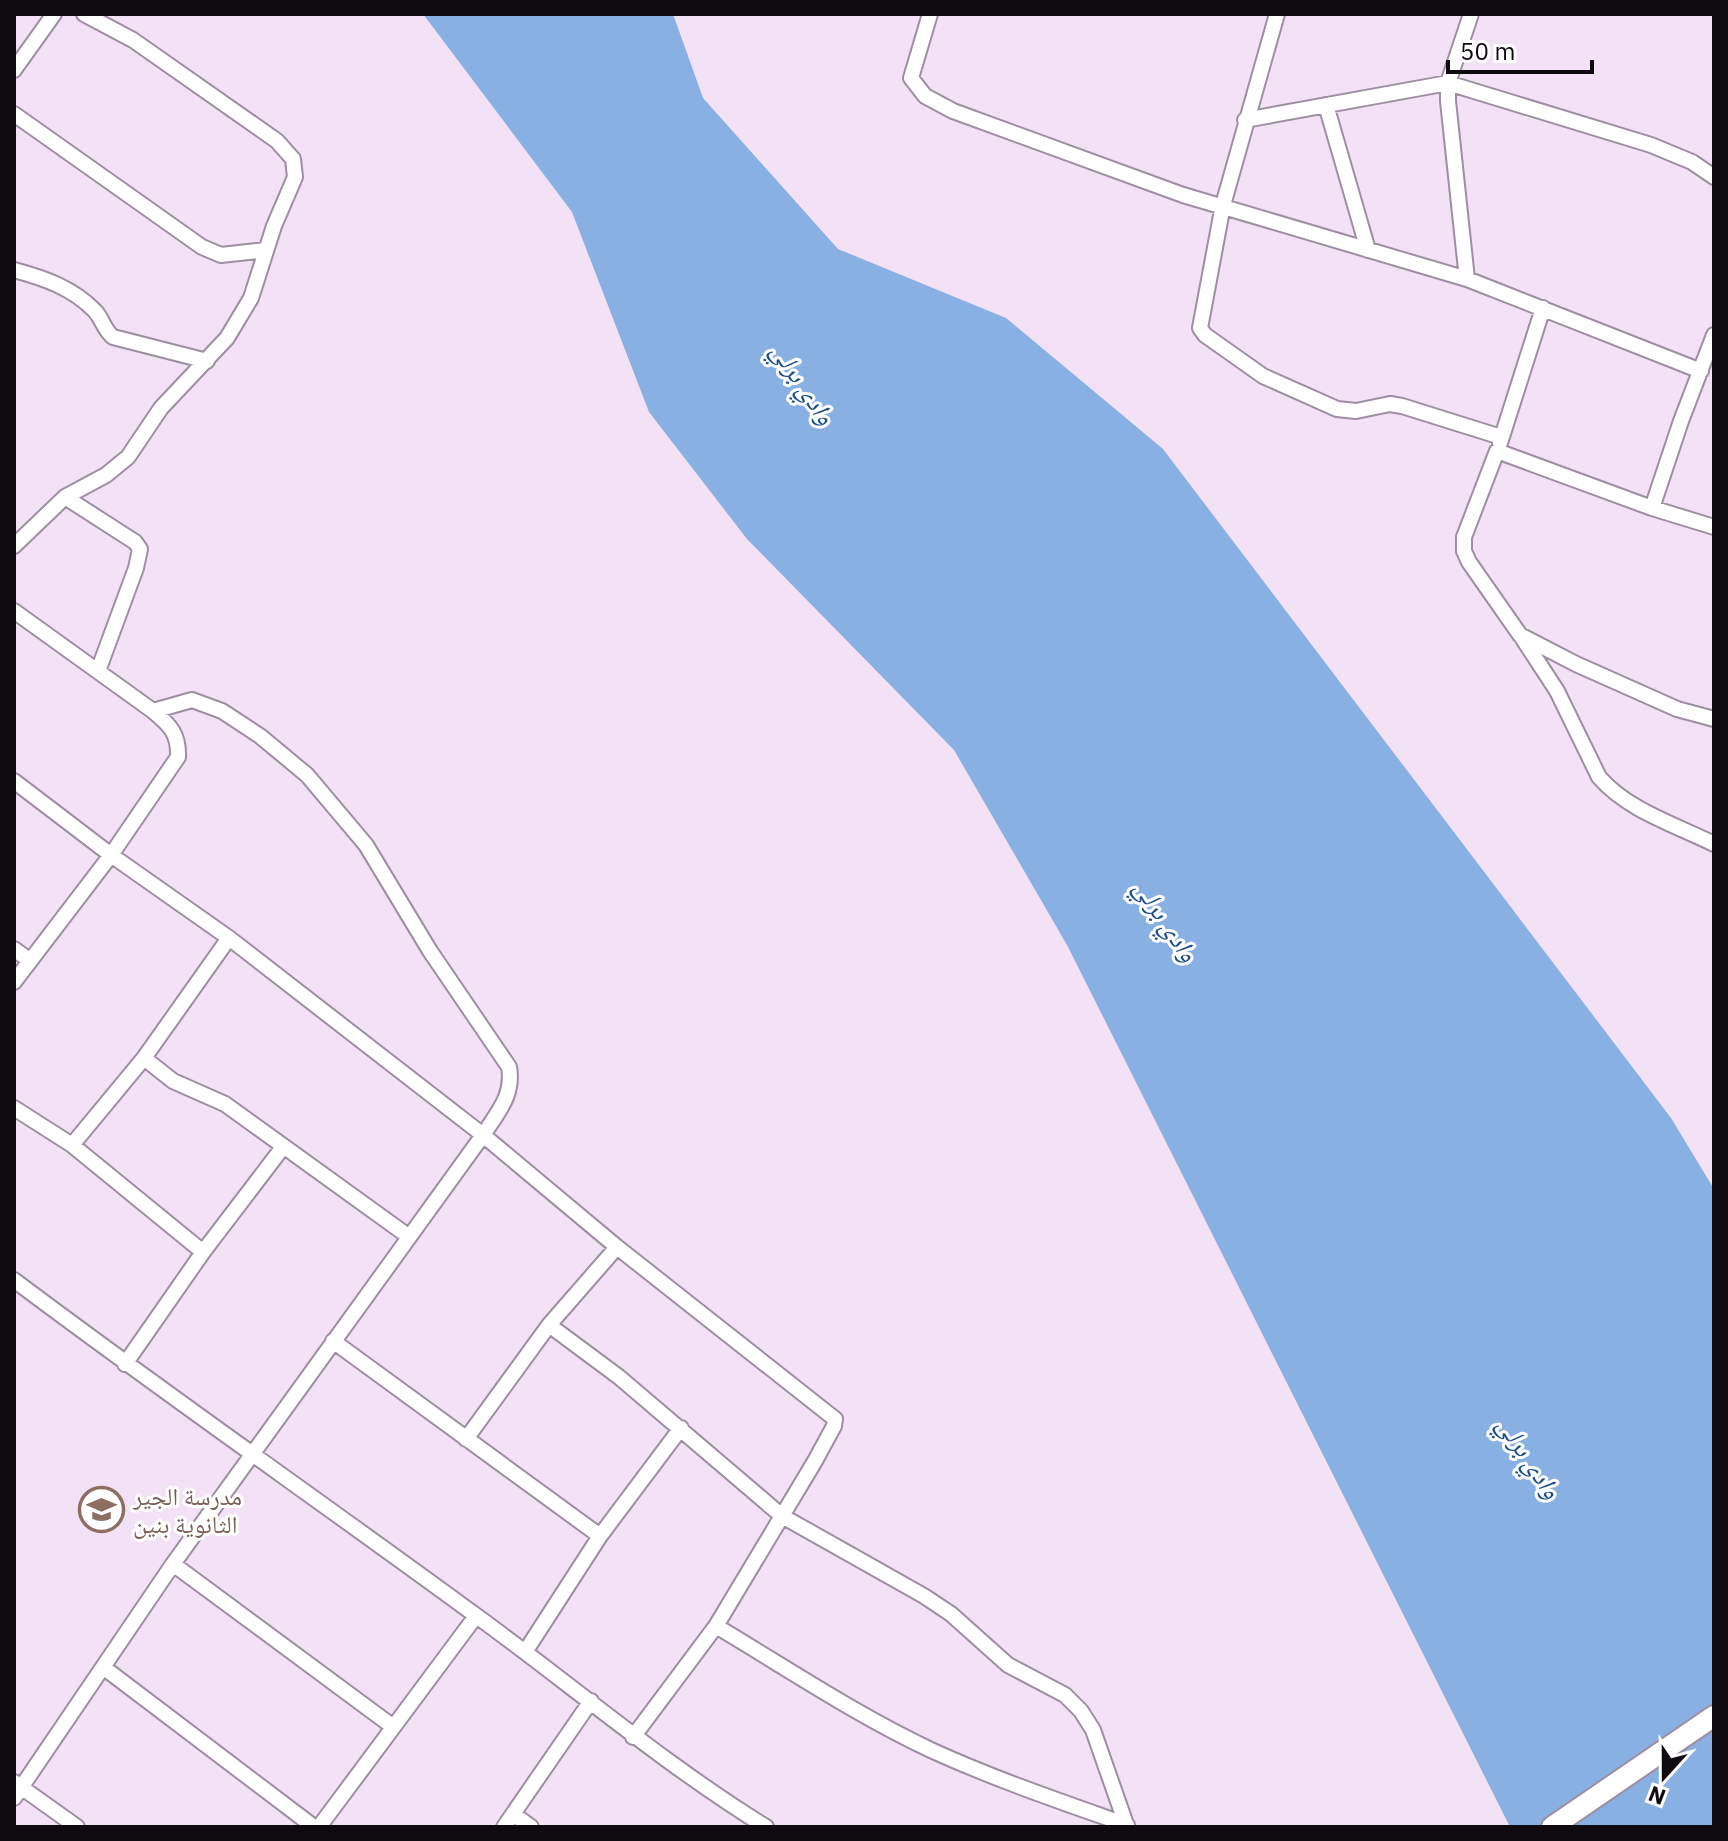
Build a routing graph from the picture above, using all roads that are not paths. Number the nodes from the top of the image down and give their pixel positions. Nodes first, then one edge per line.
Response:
1 (54, 14) edge
2 (84, 14) edge
3 (930, 14) edge
4 (1277, 14) edge
5 (1471, 14) edge
6 (14, 70) edge
7 (1448, 83) junction
8 (1326, 105) junction
9 (14, 114) edge
10 (1245, 120) junction
11 (1714, 177) edge
12 (1223, 205) junction
13 (266, 250) junction
14 (1368, 250) junction
15 (14, 270) edge
16 (1467, 279) junction
17 (1543, 308) junction
18 (1714, 335) edge
19 (207, 361) junction
20 (1701, 371) junction
21 (1499, 444) junction
22 (65, 497) junction
23 (1652, 508) junction
24 (1714, 527) edge
25 (14, 546) edge
26 (14, 611) edge
27 (1520, 635) junction
28 (98, 671) junction
29 (153, 711) junction
30 (1714, 719) edge
31 (14, 781) edge
32 (1714, 844) edge
33 (111, 855) junction
34 (229, 938) junction
35 (14, 949) edge
36 (29, 960) junction
37 (14, 982) edge
38 (144, 1058) junction
39 (14, 1108) edge
40 (483, 1135) junction
41 (72, 1145) junction
42 (283, 1147) junction
43 (408, 1236) junction
44 (617, 1247) junction
45 (203, 1252) junction
46 (14, 1280) edge
47 (549, 1325) junction
48 (333, 1341) junction
49 (125, 1364) junction
50 (681, 1428) junction
51 (466, 1439) junction
52 (252, 1456) junction
53 (782, 1516) junction
54 (600, 1536) junction
55 (173, 1564) junction
56 (476, 1616) junction
57 (716, 1626) junction
58 (525, 1652) junction
59 (103, 1667) junction
60 (591, 1701) junction
61 (1714, 1716) edge
62 (392, 1726) junction
63 (633, 1737) junction
64 (17, 1789) edge
65 (509, 1821) edge
66 (1127, 1826) edge
67 (77, 1827) edge
68 (316, 1827) edge
69 (531, 1827) edge
70 (766, 1827) edge
71 (1552, 1827) edge

1 - 6 street
2 - 13 street
3 - 12 street
4 - 10 street
5 - 7 street
7 - 8 street
7 - 11 street
7 - 16 street
8 - 10 street
8 - 14 street
9 - 13 street
10 - 12 street
12 - 14 street
12 - 21 street
13 - 19 street
14 - 16 street
15 - 19 street
16 - 17 street
17 - 20 street
17 - 21 street
18 - 20 street
19 - 22 street
20 - 23 street
21 - 23 street
21 - 27 street
22 - 25 street
22 - 28 street
23 - 24 street
26 - 28 street
27 - 30 street
27 - 32 street
28 - 29 street
29 - 33 street
29 - 40 street
31 - 33 street
33 - 34 street
33 - 36 street
34 - 38 street
34 - 40 street
35 - 36 street
36 - 37 street
38 - 41 street
38 - 42 street
39 - 41 street
40 - 43 street
40 - 44 street
41 - 45 street
42 - 43 street
42 - 45 street
43 - 48 street
44 - 47 street
44 - 53 street
45 - 49 street
46 - 49 street
47 - 50 street
47 - 51 street
48 - 51 street
48 - 52 street
49 - 52 street
50 - 53 street
50 - 54 street
51 - 54 street
52 - 55 street
52 - 56 street
53 - 57 street
53 - 66 street
54 - 58 street
55 - 59 street
55 - 62 street
56 - 58 street
56 - 62 street
57 - 63 street
57 - 66 street
58 - 60 street
59 - 64 street
59 - 68 street
60 - 63 street
60 - 65 street
61 - 71 street
62 - 68 street
63 - 70 street
64 - 67 street
65 - 69 street

